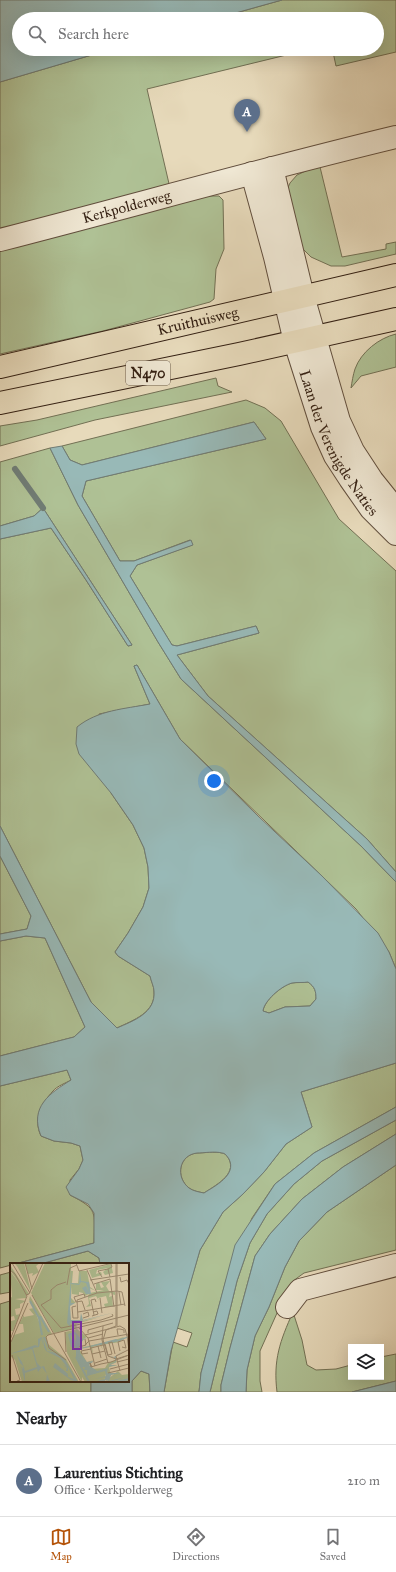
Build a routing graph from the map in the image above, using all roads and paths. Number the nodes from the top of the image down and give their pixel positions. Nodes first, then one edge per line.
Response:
1 (396, 137) edge
2 (262, 170) junction
3 (0, 240) edge
4 (396, 275) edge
5 (294, 298) junction
6 (396, 319) edge
7 (306, 340) junction
8 (0, 367) edge
9 (0, 403) edge
10 (396, 510) edge
11 (396, 534) edge
12 (396, 1265) edge
13 (287, 1307) dead end

1 - 2 street, Kerkpolderweg
2 - 3 street, Kerkpolderweg
2 - 5 street
4 - 5 main road, Kruithuisweg
5 - 7 street
5 - 8 main road, Kruithuisweg
6 - 7 main road, N470
7 - 9 main road, N470
7 - 10 street, Laan der Verenigde Naties
7 - 11 street, Laan der Verenigde Naties
12 - 13 street

